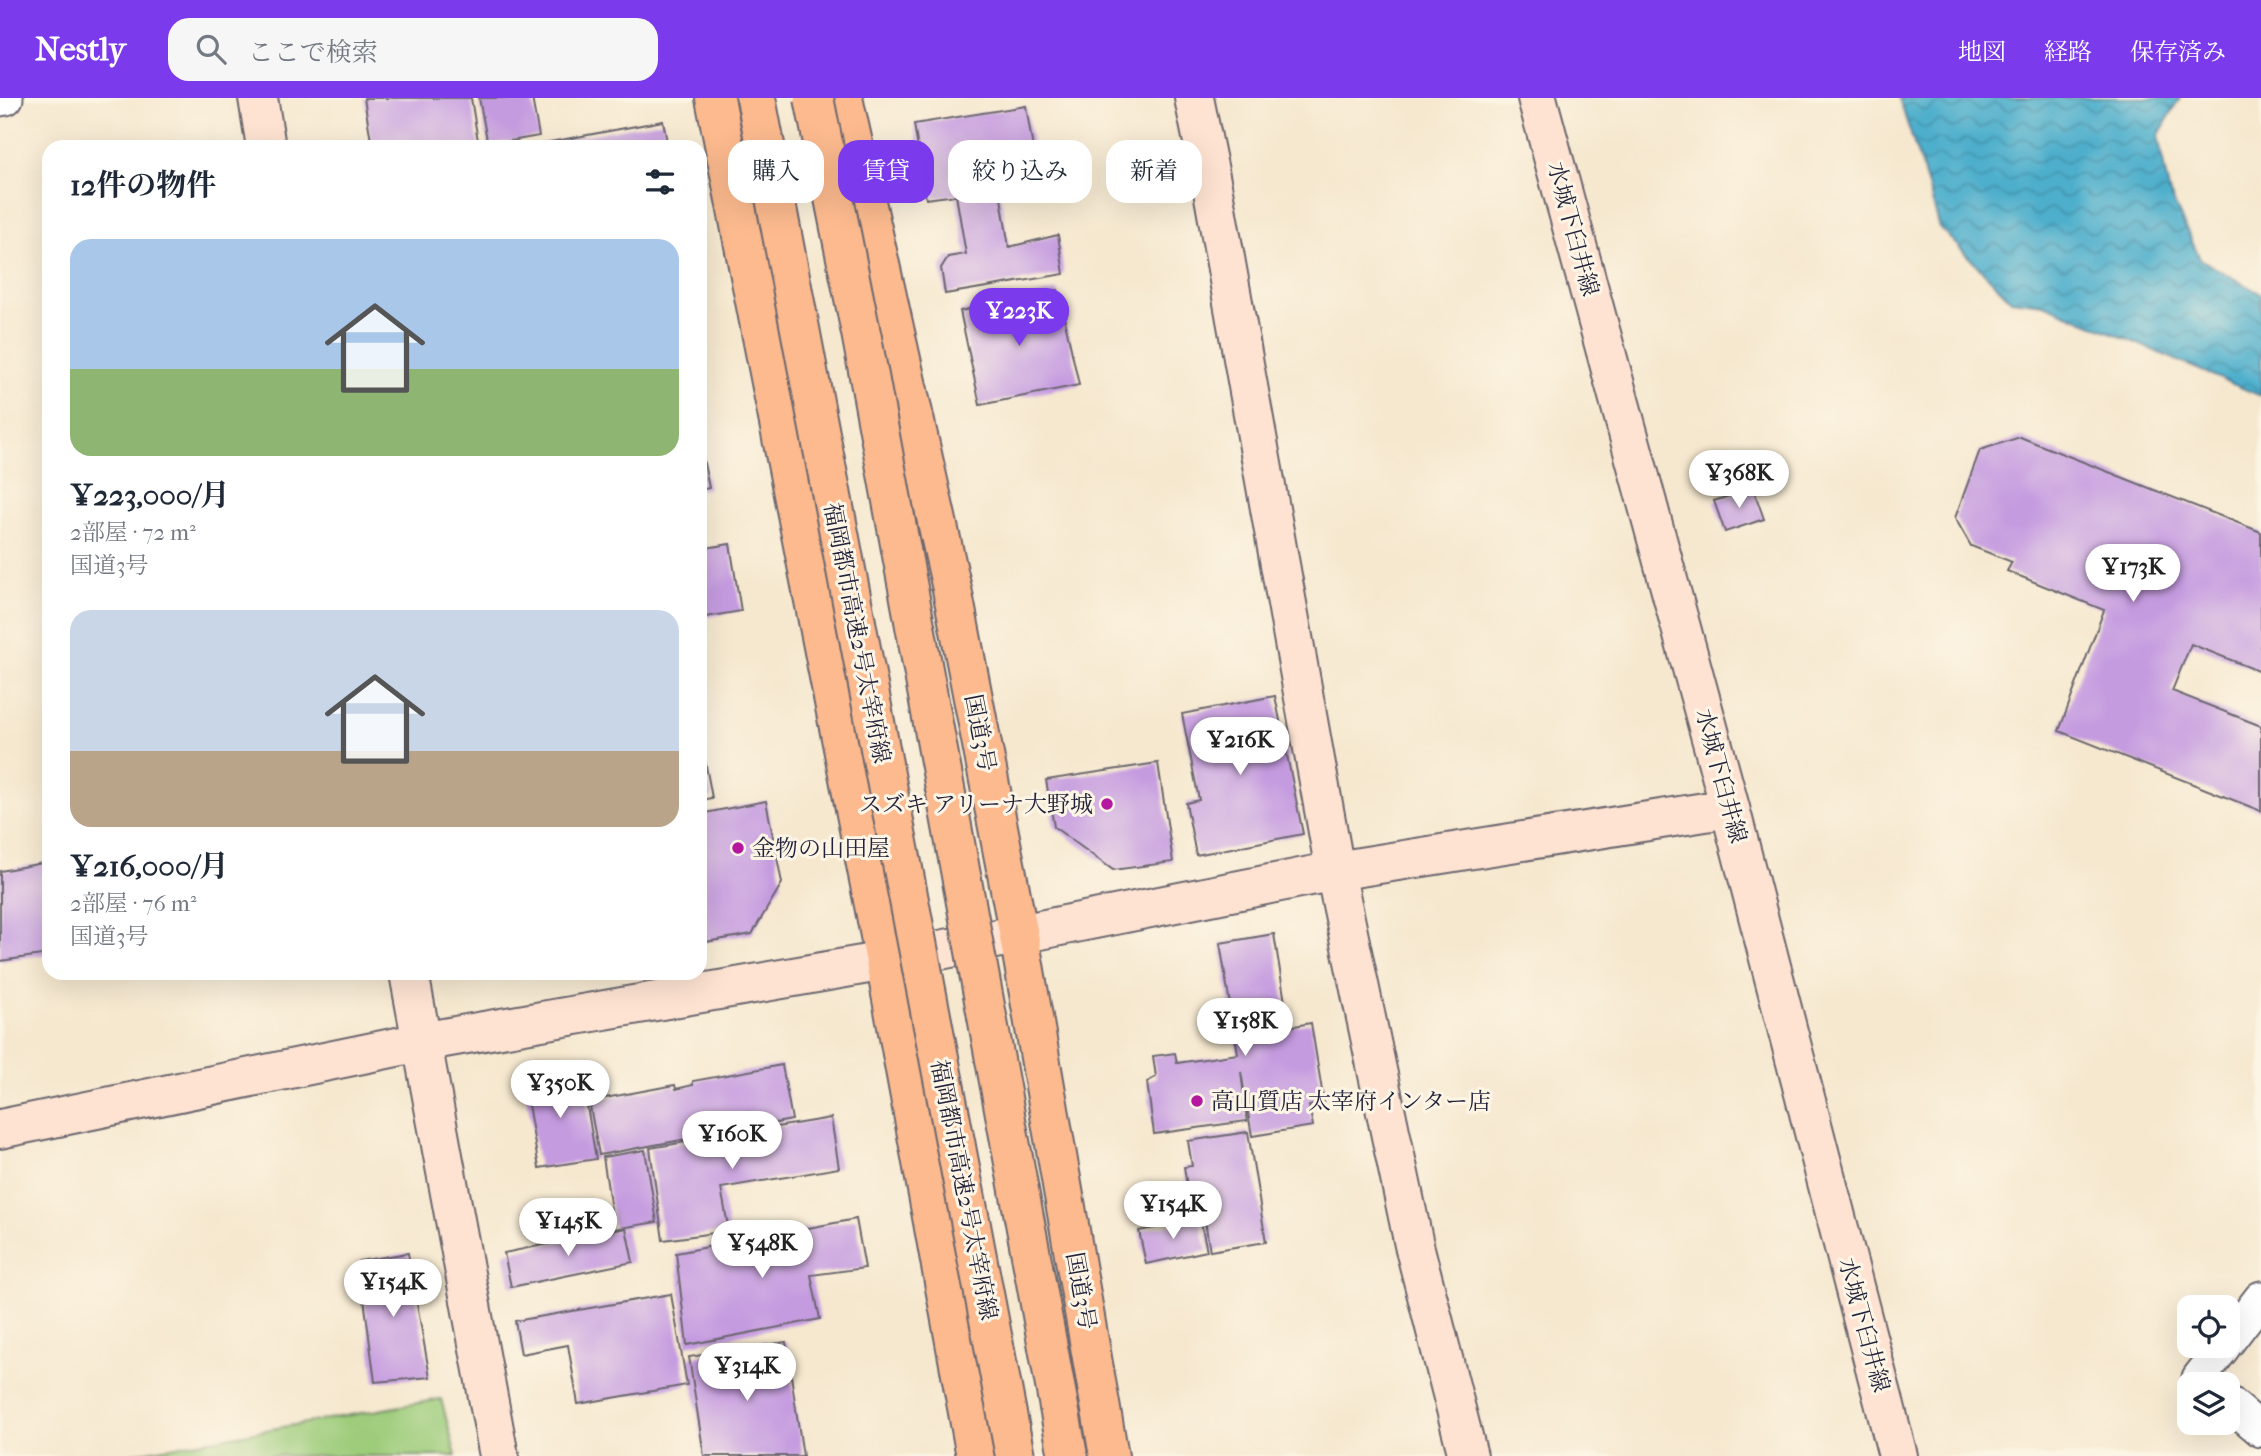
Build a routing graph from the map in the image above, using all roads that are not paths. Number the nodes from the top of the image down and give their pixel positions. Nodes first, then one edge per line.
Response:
1 (6, 98) edge
2 (258, 98) edge
3 (716, 98) edge
4 (756, 98) edge
5 (814, 98) edge
6 (843, 98) edge
7 (1194, 98) edge
8 (1537, 98) edge
9 (0, 99) edge
10 (265, 140) edge
11 (1730, 808) junction
12 (1335, 871) junction
13 (1018, 936) junction
14 (885, 961) junction
15 (410, 980) edge
16 (421, 1042) junction
17 (0, 1129) edge
18 (2261, 1298) edge
19 (2240, 1325) edge
20 (2215, 1358) edge
21 (2204, 1372) edge
22 (2240, 1412) edge
23 (2261, 1430) edge
24 (499, 1456) edge
25 (976, 1456) edge
26 (1016, 1456) edge
27 (1068, 1456) edge
28 (1109, 1456) edge
29 (1468, 1456) edge
30 (1898, 1456) edge

1 - 9 street
2 - 10 street
3 - 14 highway
4 - 26 highway, 福岡都市高速2号太宰府線, bridge
5 - 27 highway, bridge
6 - 13 highway, 国道3号
7 - 12 street
8 - 11 street, 水城下臼井線
11 - 12 street
11 - 30 street, 水城下臼井線
12 - 13 street
12 - 29 street
13 - 14 street
13 - 28 highway, 国道3号
14 - 16 street
14 - 25 highway
15 - 16 street
16 - 17 street
16 - 24 street
18 - 19 street
20 - 21 street
22 - 23 street

